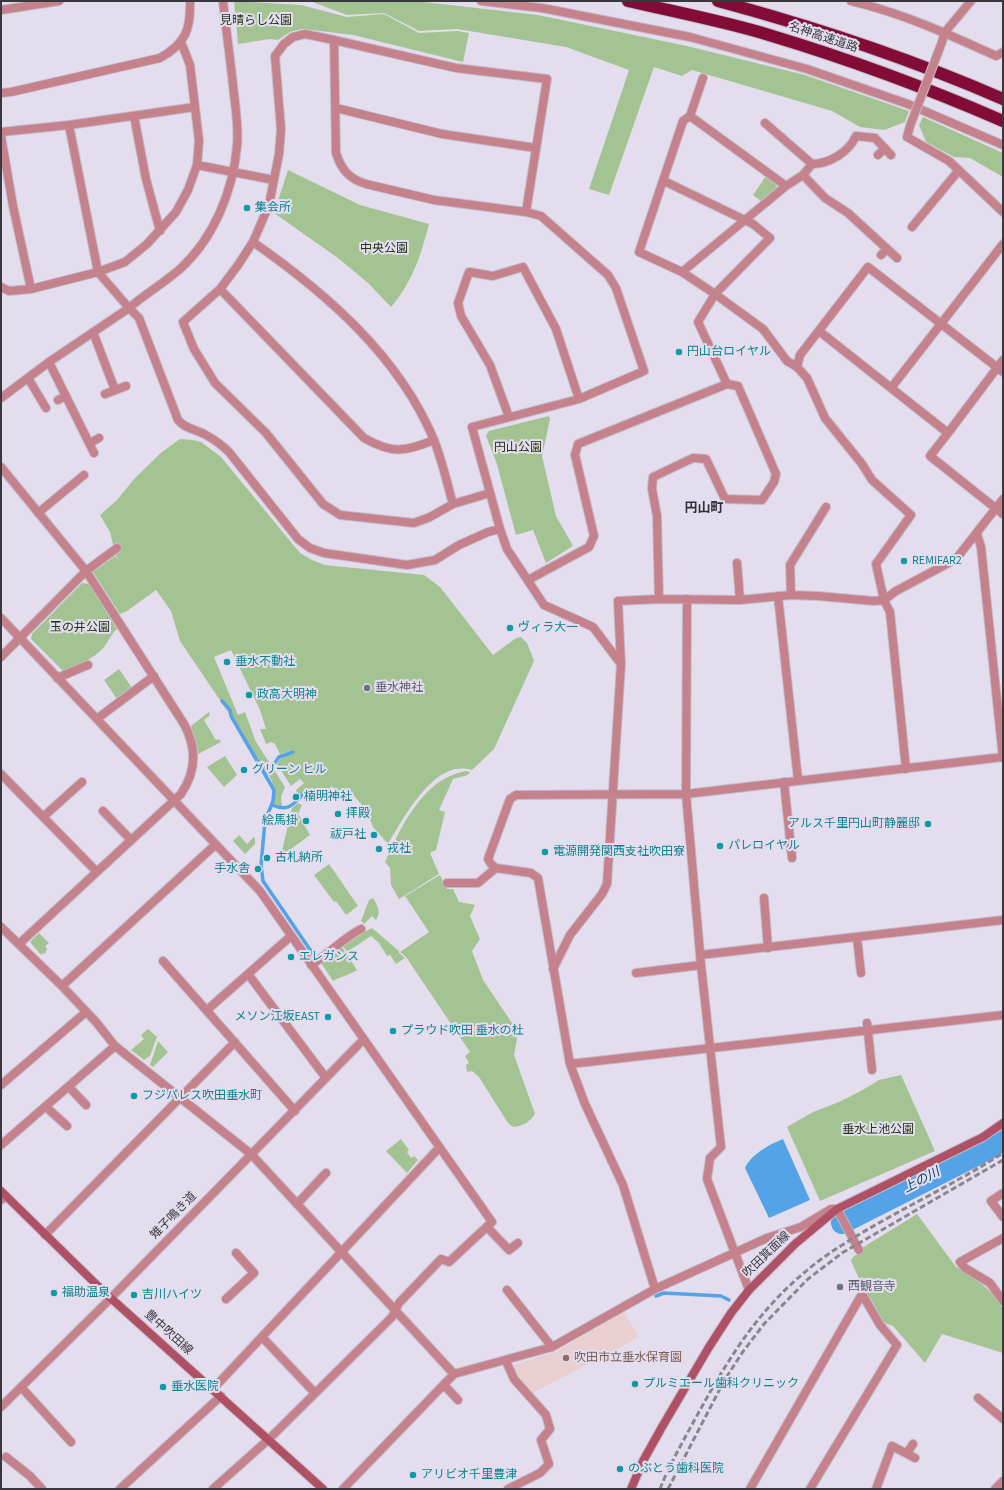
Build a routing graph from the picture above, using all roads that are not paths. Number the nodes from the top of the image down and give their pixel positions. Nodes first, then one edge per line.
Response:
1 (59, 1) edge
2 (223, 1) edge
3 (481, 1) edge
4 (628, 1) edge
5 (718, 1) edge
6 (854, 1) edge
7 (971, 1) edge
8 (190, 5) edge
9 (1, 10) edge
10 (945, 32) junction
11 (334, 40) junction
12 (181, 42) junction
13 (1003, 52) edge
14 (703, 78) dead end
15 (1, 93) edge
16 (1003, 99) edge
17 (195, 107) junction
18 (336, 108) junction
19 (134, 116) junction
20 (690, 116) junction
21 (1003, 121) edge
22 (765, 123) dead end
23 (69, 125) junction
24 (1, 132) edge
25 (1, 136) edge
26 (1003, 145) edge
27 (536, 148) junction
28 (878, 155) dead end
29 (812, 164) junction
30 (197, 165) junction
31 (959, 170) junction
32 (233, 171) junction
33 (803, 175) junction
34 (274, 180) junction
35 (664, 181) junction
36 (786, 186) junction
37 (526, 212) junction
38 (1003, 212) edge
39 (746, 220) junction
40 (912, 227) dead end
41 (160, 231) junction
42 (253, 242) junction
43 (1003, 244) edge
44 (887, 249) junction
45 (881, 255) dead end
46 (897, 258) dead end
47 (98, 272) junction
48 (682, 272) junction
49 (1, 287) edge
50 (31, 289) junction
51 (220, 290) junction
52 (715, 294) junction
53 (129, 308) junction
54 (940, 324) junction
55 (819, 331) junction
56 (93, 332) junction
57 (1003, 360) edge
58 (49, 362) junction
59 (797, 367) junction
60 (1000, 370) edge
61 (28, 378) junction
62 (727, 384) junction
63 (126, 386) dead end
64 (891, 388) junction
65 (115, 390) junction
66 (105, 394) dead end
67 (66, 396) junction
68 (1, 398) edge
69 (579, 399) junction
70 (58, 400) dead end
71 (46, 408) dead end
72 (509, 417) junction
73 (948, 433) junction
74 (99, 438) dead end
75 (434, 440) junction
76 (90, 443) junction
77 (94, 453) dead end
78 (1, 467) edge
79 (84, 475) dead end
80 (490, 493) junction
81 (1003, 500) edge
82 (453, 504) junction
83 (826, 508) dead end
84 (1000, 511) edge
85 (38, 512) junction
86 (500, 529) junction
87 (977, 534) junction
88 (117, 548) dead end
89 (737, 563) dead end
90 (86, 572) junction
91 (528, 580) junction
92 (791, 595) junction
93 (778, 596) junction
94 (659, 599) junction
95 (686, 599) junction
96 (740, 600) junction
97 (884, 600) junction
98 (1, 618) edge
99 (20, 638) junction
100 (1, 657) edge
101 (621, 664) junction
102 (88, 665) dead end
103 (154, 676) junction
104 (57, 678) junction
105 (98, 718) junction
106 (1003, 757) edge
107 (906, 769) junction
108 (1, 774) edge
109 (798, 780) junction
110 (82, 782) dead end
111 (784, 782) junction
112 (612, 794) junction
113 (686, 794) junction
114 (174, 801) junction
115 (103, 811) dead end
116 (43, 817) junction
117 (131, 840) junction
118 (215, 845) junction
119 (792, 858) dead end
120 (496, 868) junction
121 (96, 871) junction
122 (447, 883) dead end
123 (764, 898) dead end
124 (1003, 920) edge
125 (1, 927) edge
126 (361, 929) dead end
127 (291, 936) junction
128 (857, 938) junction
129 (19, 944) junction
130 (768, 948) junction
131 (700, 955) junction
132 (163, 961) dead end
133 (311, 965) junction
134 (701, 965) junction
135 (553, 969) junction
136 (636, 973) dead end
137 (861, 973) dead end
138 (248, 974) junction
139 (62, 986) junction
140 (207, 1010) junction
141 (86, 1012) junction
142 (1003, 1015) edge
143 (868, 1027) junction
144 (363, 1040) junction
145 (235, 1042) junction
146 (115, 1046) junction
147 (710, 1048) junction
148 (570, 1064) junction
149 (872, 1070) dead end
150 (326, 1078) junction
151 (1, 1085) edge
152 (69, 1087) junction
153 (180, 1098) junction
154 (86, 1105) dead end
155 (46, 1107) junction
156 (295, 1111) junction
157 (1003, 1123) edge
158 (67, 1126) dead end
159 (1, 1145) edge
160 (439, 1148) junction
161 (251, 1154) junction
162 (326, 1173) dead end
163 (1003, 1193) edge
164 (3, 1195) edge
165 (297, 1204) junction
166 (838, 1209) junction
167 (1003, 1217) edge
168 (487, 1227) junction
169 (45, 1235) junction
170 (1003, 1238) edge
171 (518, 1243) dead end
172 (859, 1250) dead end
173 (342, 1252) junction
174 (734, 1252) junction
175 (236, 1254) dead end
176 (655, 1289) junction
177 (507, 1290) dead end
178 (749, 1290) junction
179 (110, 1298) junction
180 (226, 1299) dead end
181 (1003, 1301) edge
182 (395, 1310) junction
183 (262, 1337) junction
184 (552, 1347) junction
185 (506, 1361) junction
186 (454, 1374) junction
187 (444, 1385) junction
188 (22, 1388) junction
189 (213, 1389) junction
190 (314, 1392) junction
191 (221, 1396) junction
192 (978, 1398) dead end
193 (458, 1400) dead end
194 (1, 1407) edge
195 (1003, 1418) edge
196 (269, 1439) junction
197 (71, 1442) dead end
198 (913, 1444) dead end
199 (907, 1453) junction
200 (6, 1457) dead end
201 (915, 1458) dead end
202 (1003, 1481) edge
203 (39, 1488) edge
204 (120, 1489) edge
205 (213, 1489) edge
206 (323, 1489) edge
207 (343, 1489) edge
208 (508, 1489) edge
209 (631, 1489) edge
210 (750, 1489) edge
211 (810, 1489) edge
212 (869, 1489) edge
213 (872, 1489) edge
214 (876, 1489) edge
215 (994, 1489) edge

1 - 9 street
2 - 32 street
3 - 26 street
4 - 21 highway, 名神高速道路
5 - 16 highway, 名神高速道路
6 - 10 street
7 - 10 street
8 - 12 street
10 - 13 street
10 - 31 street, bridge
11 - 18 street
11 - 27 street
11 - 34 street
12 - 15 street
12 - 17 street
14 - 20 street
17 - 19 street
17 - 30 street
18 - 27 street
18 - 37 street
19 - 23 street
19 - 41 street
20 - 35 street
20 - 36 street
22 - 29 street
23 - 24 street
23 - 47 street
25 - 50 street
27 - 37 street
28 - 29 street
29 - 33 street
30 - 32 street
30 - 41 street
31 - 38 street
31 - 40 street
32 - 34 street
32 - 53 street
33 - 36 street
33 - 44 street
34 - 42 street
35 - 39 street
35 - 48 street
36 - 39 street
37 - 69 street
39 - 48 street
39 - 52 street
41 - 47 street
42 - 51 street
42 - 75 street
43 - 54 street
44 - 45 street
44 - 46 street
47 - 50 street
47 - 53 street
48 - 52 street
49 - 50 street
51 - 75 street
51 - 82 street
52 - 59 street
52 - 62 street
53 - 56 street
53 - 86 street
54 - 55 street
54 - 60 street
54 - 64 street
55 - 59 street
55 - 64 street
56 - 58 street
56 - 65 street
57 - 60 street
58 - 61 street
58 - 67 street
59 - 97 street
60 - 73 street
61 - 68 street
61 - 71 street
62 - 91 street
62 - 94 street
63 - 65 street
64 - 73 street
65 - 66 street
67 - 70 street
67 - 76 street
69 - 72 street
69 - 72 street
72 - 80 street
73 - 84 street
74 - 76 street
75 - 82 street
76 - 77 street
78 - 85 street
79 - 85 street
80 - 82 street
80 - 86 street
81 - 84 street
83 - 92 street
84 - 87 street
85 - 90 street
86 - 91 street
87 - 97 street
87 - 106 street
88 - 90 street
89 - 96 street
90 - 99 street
90 - 103 street
91 - 101 street
92 - 93 street
92 - 97 street
93 - 96 street
93 - 109 street
94 - 95 street
94 - 101 street
95 - 96 street
95 - 113 street
97 - 107 street
98 - 99 street
99 - 100 street
99 - 104 street
101 - 112 street
102 - 104 street
103 - 105 street
103 - 114 street
104 - 105 street
105 - 114 street
106 - 107 street
107 - 109 street
108 - 116 street
109 - 111 street
110 - 116 street
111 - 113 street
111 - 119 street
112 - 113 street
112 - 120 street
112 - 135 street
113 - 131 street
114 - 117 street
114 - 118 street
115 - 117 street
116 - 121 street
117 - 121 street
118 - 127 street
118 - 139 street
120 - 122 street
120 - 135 street
121 - 129 street
123 - 130 street
124 - 128 street
125 - 129 street
126 - 133 street
127 - 133 street
127 - 138 street
128 - 130 street
128 - 137 street
129 - 139 street
130 - 131 street
131 - 134 street
132 - 140 street
133 - 144 street
134 - 136 street
134 - 147 street
135 - 148 street
138 - 140 street
138 - 150 street
139 - 141 street
140 - 145 street
141 - 146 street
141 - 151 street
142 - 143 street
143 - 147 street
143 - 149 street
144 - 150 street, 雉子鳴き道
144 - 160 street
145 - 153 street
145 - 156 street
146 - 152 street
146 - 153 street
147 - 148 street
147 - 174 street
148 - 176 street
150 - 156 street, 雉子鳴き道
152 - 154 street
152 - 155 street
153 - 161 street
153 - 169 street
155 - 158 street
155 - 159 street
156 - 161 street, 雉子鳴き道
157 - 166 main road, 吹田箕面線
160 - 168 street
160 - 173 street
161 - 165 street
161 - 179 street, 雉子鳴き道
162 - 165 street
163 - 167 street
164 - 169 main road, 豊中吹田線
165 - 173 street
166 - 172 street
166 - 174 street
166 - 178 main road, 吹田箕面線
168 - 171 street
168 - 182 street
169 - 179 main road, 豊中吹田線
170 - 181 street
173 - 182 street
173 - 183 street
174 - 176 street
174 - 178 street
175 - 180 street
176 - 184 street
177 - 184 street
178 - 209 main road, 吹田箕面線
179 - 188 street, 雉子鳴き道
179 - 189 main road, 豊中吹田線
182 - 186 street
182 - 190 street
183 - 189 street
183 - 190 street
184 - 185 street
185 - 186 street
185 - 208 street
186 - 187 street
187 - 193 street
187 - 207 street
188 - 194 street, 雉子鳴き道
188 - 197 street
189 - 191 main road, 豊中吹田線
190 - 196 street
191 - 196 main road, 豊中吹田線
191 - 204 street
192 - 195 street
196 - 205 street
196 - 206 main road, 豊中吹田線
198 - 199 street
199 - 201 street
199 - 214 street
200 - 203 street
202 - 215 street
210 - 211 street
212 - 213 street

